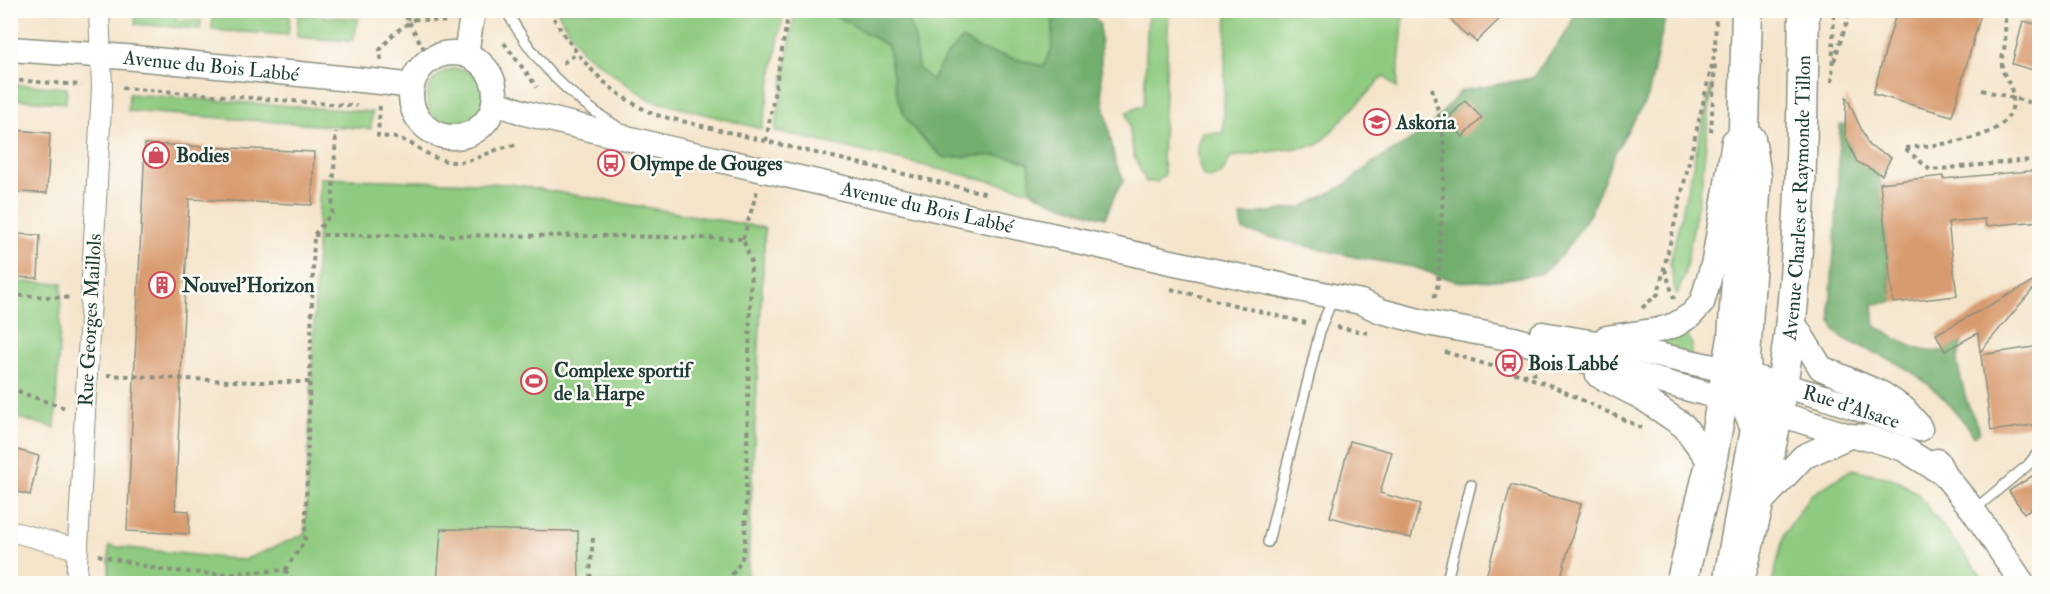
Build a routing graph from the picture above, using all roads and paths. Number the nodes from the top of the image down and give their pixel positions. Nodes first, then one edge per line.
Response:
1 (99, 10) edge
2 (404, 10) edge
3 (428, 10) edge
4 (473, 10) edge
5 (506, 10) edge
6 (549, 10) edge
7 (789, 10) edge
8 (1716, 10) edge
9 (1747, 10) edge
10 (1804, 10) edge
11 (1851, 10) edge
12 (2006, 10) edge
13 (414, 19) junction
14 (409, 22) junction
15 (448, 22) dead end
16 (10, 49) edge
17 (465, 54) junction
18 (576, 54) junction
19 (100, 56) junction
20 (569, 58) dead end
21 (430, 60) junction
22 (1833, 65) dead end
23 (10, 80) edge
24 (381, 82) junction
25 (1745, 82) junction
26 (412, 86) junction
27 (102, 87) junction
28 (1432, 88) dead end
29 (1982, 90) dead end
30 (2013, 98) junction
31 (494, 102) junction
32 (2040, 105) edge
33 (368, 107) dead end
34 (675, 119) dead end
35 (336, 132) dead end
36 (640, 141) junction
37 (766, 141) dead end
38 (518, 146) dead end
39 (2040, 159) edge
40 (757, 190) dead end
41 (314, 235) junction
42 (743, 239) junction
43 (1664, 266) junction
44 (10, 295) edge
45 (1334, 296) junction
46 (91, 299) junction
47 (1434, 300) dead end
48 (1677, 305) dead end
49 (1638, 313) dead end
50 (1791, 319) junction
51 (1576, 349) junction
52 (87, 375) junction
53 (1522, 375) dead end
54 (310, 382) junction
55 (10, 386) edge
56 (1735, 387) junction
57 (1779, 399) junction
58 (85, 414) junction
59 (1920, 429) junction
60 (1644, 430) dead end
61 (1849, 436) junction
62 (2040, 450) edge
63 (1711, 463) junction
64 (1944, 474) junction
65 (1471, 484) dead end
66 (1759, 504) junction
67 (1973, 510) junction
68 (10, 531) edge
69 (593, 538) dead end
70 (1268, 542) dead end
71 (77, 549) junction
72 (285, 570) junction
73 (725, 583) edge
74 (76, 584) edge
75 (295, 584) edge
76 (593, 584) edge
77 (1446, 584) edge
78 (1680, 584) edge
79 (1725, 584) edge
80 (1738, 584) edge
81 (2023, 584) edge

1 - 19 street, Rue Georges Maillols
2 - 13 path
3 - 13 path
4 - 17 street
5 - 36 lane
6 - 18 path
7 - 37 path
8 - 43 path
9 - 25 main road
10 - 50 main road, Avenue Charles et Raymonde Tillon
11 - 22 path
12 - 30 path
13 - 14 path
13 - 15 path
14 - 21 path
14 - 24 path
16 - 19 street, Avenue du Bois Labbé
17 - 21 street
17 - 31 street
18 - 20 path
18 - 34 path
19 - 24 street, Avenue du Bois Labbé
19 - 27 street, Rue Georges Maillols
21 - 26 street
23 - 27 path, Avenue du Bois Labbé
24 - 26 street, Avenue du Bois Labbé
24 - 38 path
25 - 51 street
25 - 56 main road
26 - 31 street
27 - 33 path, Avenue du Bois Labbé
27 - 46 street, Rue Georges Maillols
28 - 47 path
29 - 30 path
30 - 32 path
30 - 39 path
31 - 36 street, Avenue du Bois Labbé
35 - 41 path
36 - 45 street, Avenue du Bois Labbé
40 - 42 path
41 - 42 path
41 - 54 path
42 - 73 path
43 - 48 path
43 - 49 path
44 - 46 path
45 - 51 street, Avenue du Bois Labbé
45 - 70 lane
46 - 52 street, Rue Georges Maillols
50 - 57 main road, Avenue Charles et Raymonde Tillon
50 - 59 street, Rue d'Alsace
51 - 56 street, Avenue du Bois Labbé
51 - 63 street, Avenue du Bois Labbé
52 - 54 path
52 - 58 street, Rue Georges Maillols
53 - 60 path
54 - 72 path
55 - 58 path
56 - 57 street
56 - 63 main road
56 - 79 street
57 - 59 street, Rue d'Alsace
57 - 61 street, Rue d'Alsace
57 - 66 main road, Avenue Charles et Raymonde Tillon
58 - 71 street, Rue Georges Maillols
59 - 64 street, Rue d'Alsace
61 - 64 street, Rue d'Alsace
61 - 66 street, Rue d'Alsace
62 - 67 lane
63 - 78 main road
64 - 67 street, Rue d'Alsace
65 - 77 lane
66 - 80 main road, Avenue Charles et Raymonde Tillon
67 - 81 street, Rue d'Alsace
68 - 71 street
69 - 76 path
71 - 72 path
71 - 74 street, Rue Georges Maillols
72 - 75 path

